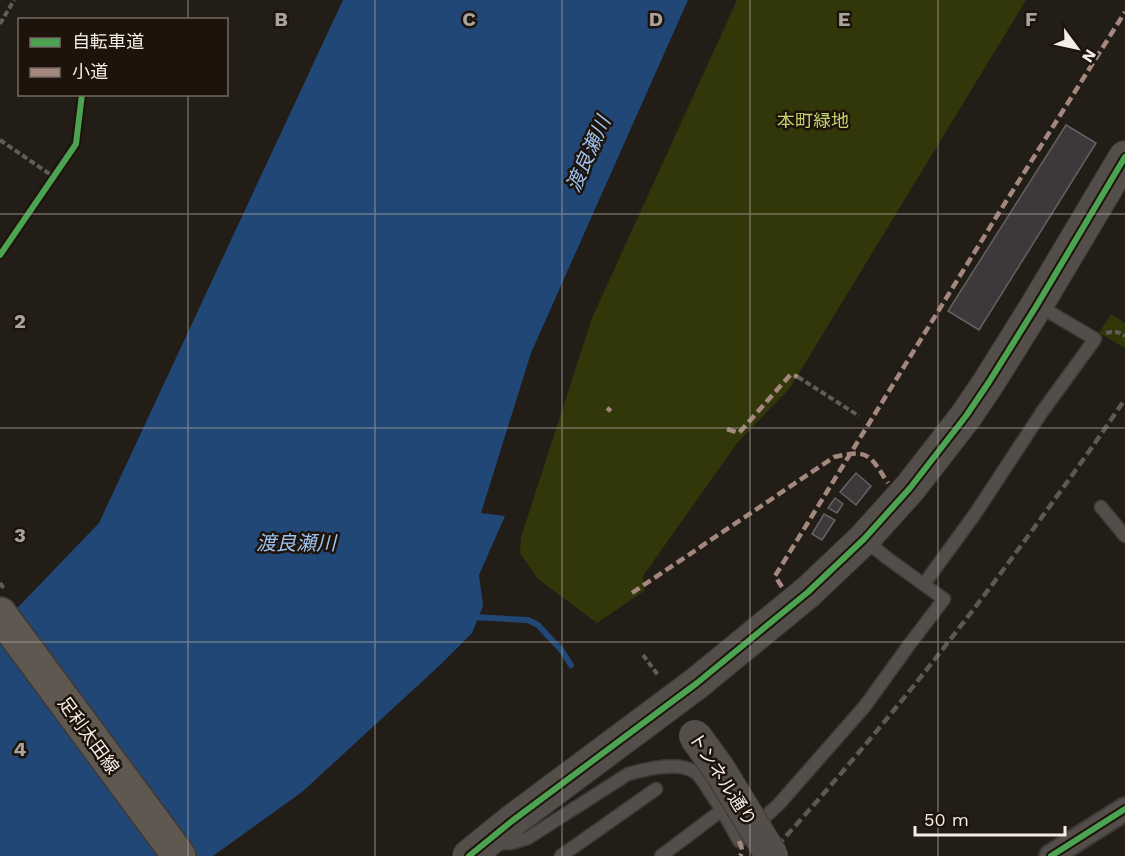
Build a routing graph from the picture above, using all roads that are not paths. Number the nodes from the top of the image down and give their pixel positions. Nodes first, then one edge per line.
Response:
1 (1125, 157) edge
2 (1037, 305) junction
3 (1101, 507) dead end
4 (1125, 536) edge
5 (864, 539) junction
6 (924, 584) junction
7 (0, 614) edge
8 (672, 703) junction
9 (656, 789) dead end
10 (1125, 809) edge
11 (722, 810) junction
12 (476, 850) edge
13 (179, 856) edge
14 (561, 856) edge
15 (661, 856) edge
16 (772, 856) edge
17 (1051, 856) edge

1 - 2 street
2 - 5 street
2 - 6 lane
3 - 4 lane
5 - 6 lane
5 - 8 street
6 - 11 lane
7 - 13 main road, 足利太田線
8 - 12 street
8 - 16 street, トンネル通り, bridge
9 - 14 lane
10 - 17 street
11 - 12 lane
11 - 15 lane

